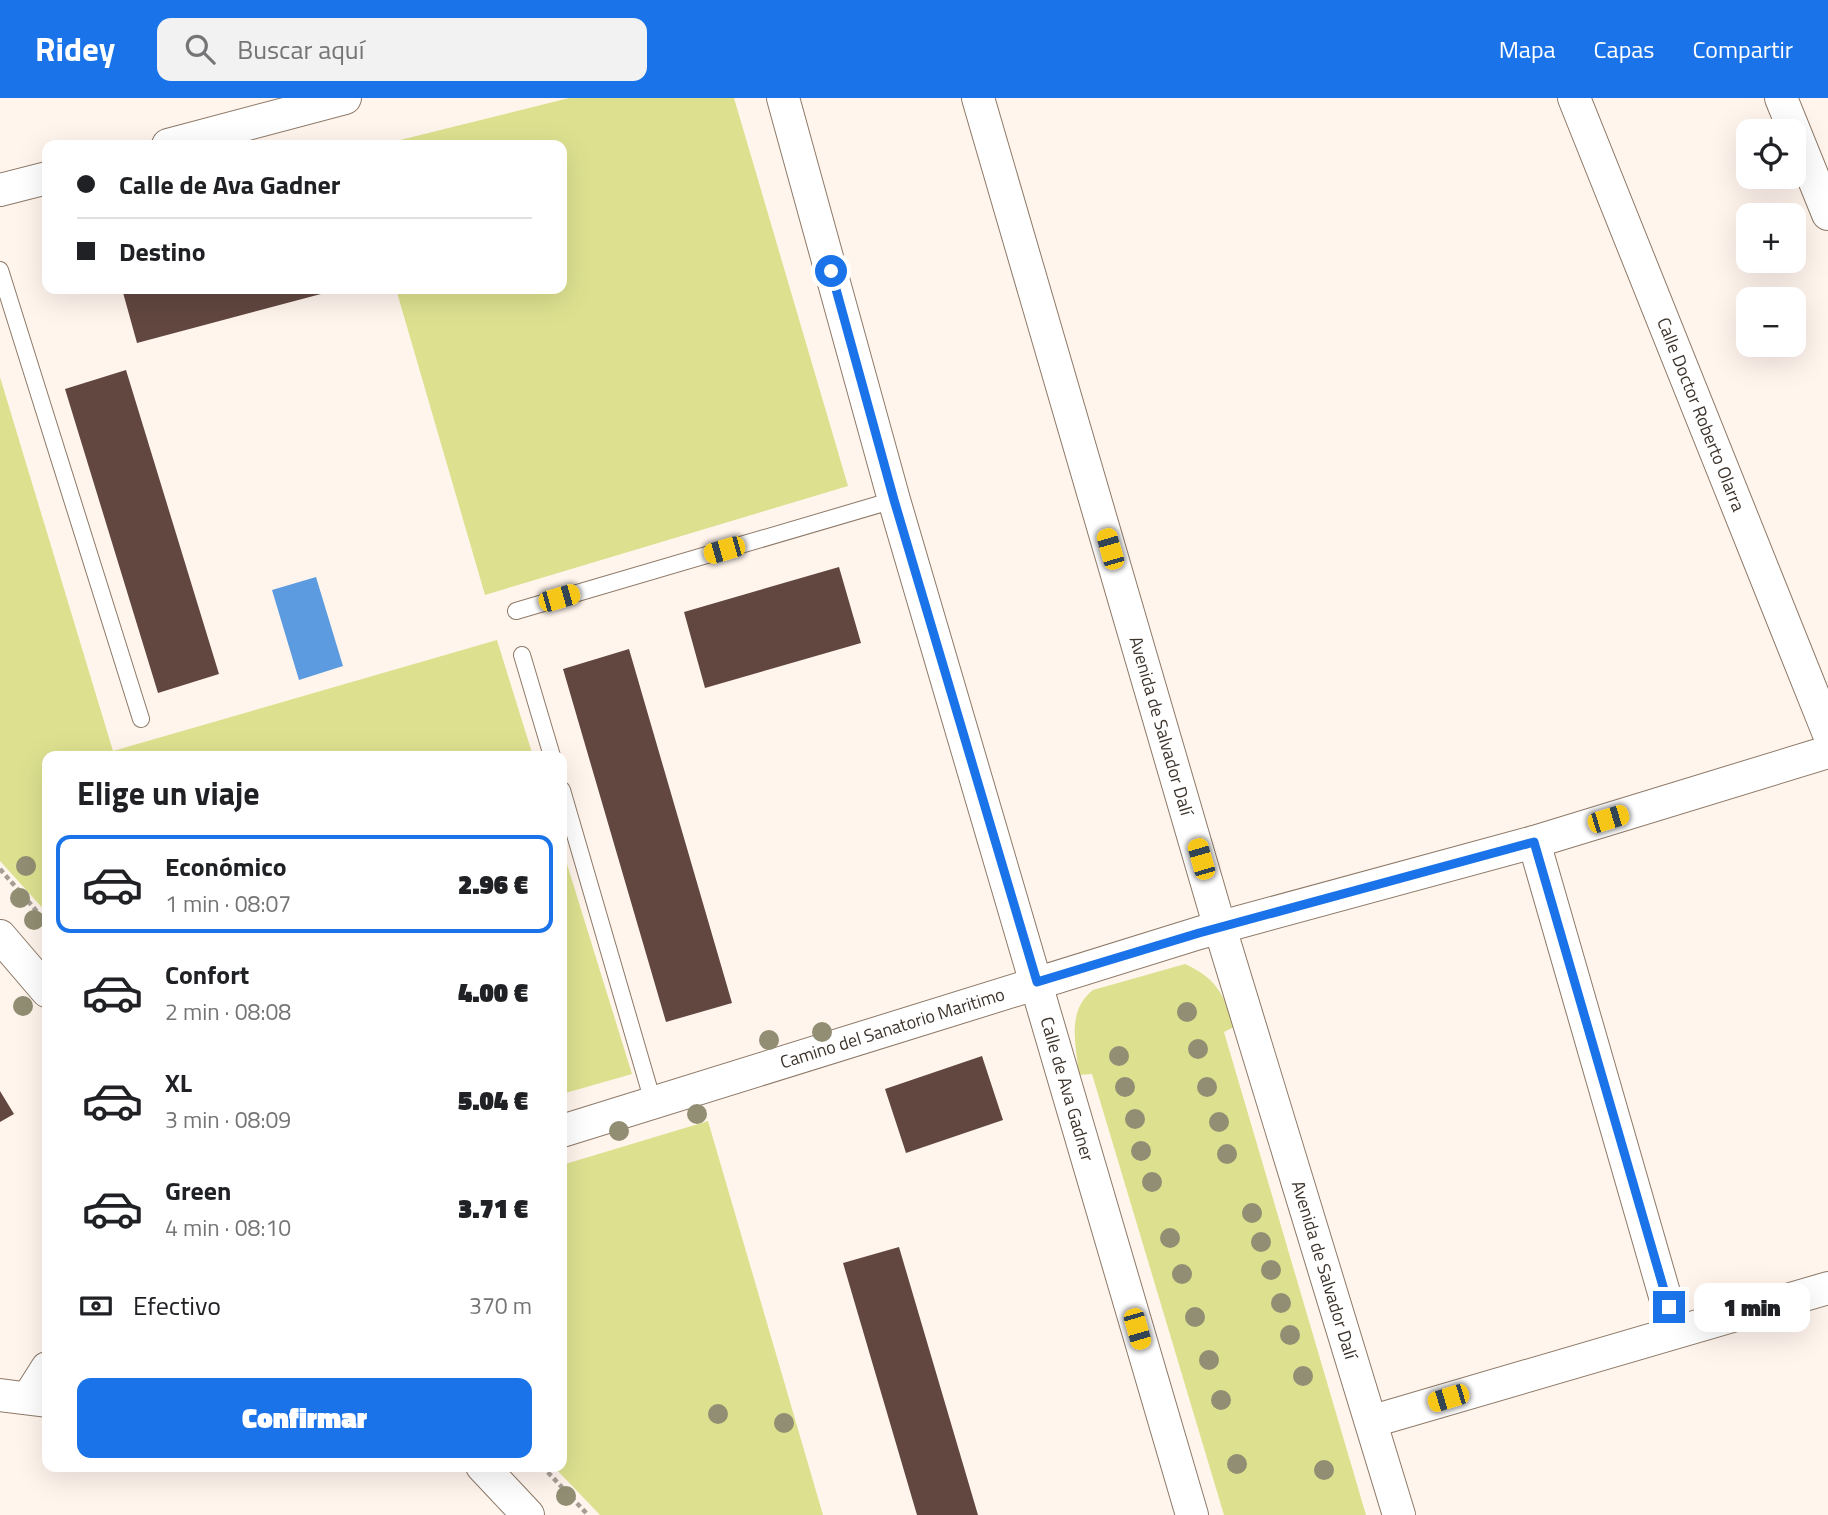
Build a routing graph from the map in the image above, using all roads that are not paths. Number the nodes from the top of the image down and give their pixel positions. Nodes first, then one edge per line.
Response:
1 (345, 98) edge
2 (783, 98) edge
3 (978, 98) edge
4 (1574, 98) edge
5 (1781, 98) edge
6 (188, 140) edge
7 (42, 179) edge
8 (0, 190) edge
9 (1828, 214) edge
10 (0, 270) edge
11 (894, 500) junction
12 (516, 611) dead end
13 (522, 655) dead end
14 (141, 719) dead end
15 (1828, 732) edge
16 (551, 751) edge
17 (1828, 752) edge
18 (567, 807) edge
19 (1534, 842) junction
20 (1220, 928) junction
21 (0, 936) edge
22 (1037, 982) junction
23 (42, 985) edge
24 (653, 1102) junction
25 (567, 1129) edge
26 (1828, 1288) edge
27 (1675, 1331) junction
28 (42, 1375) edge
29 (25, 1398) edge
30 (1373, 1421) junction
31 (488, 1472) edge
32 (527, 1515) edge
33 (1192, 1515) edge
34 (1399, 1515) edge

1 - 6 street
2 - 11 street, Calle de Ava Gadner
3 - 20 street, Avenida de Salvador Dalí
4 - 15 street, Calle Doctor Roberto Olarra
5 - 9 street
7 - 8 street
10 - 14 lane
11 - 12 lane
11 - 22 street, Calle de Ava Gadner
13 - 16 lane
17 - 19 street, Camino del Sanatorio Maritimo
18 - 24 lane
19 - 20 street, Camino del Sanatorio Maritimo
19 - 27 street
20 - 22 street, Camino del Sanatorio Maritimo
20 - 30 street, Avenida de Salvador Dalí
21 - 23 street
22 - 24 street, Camino del Sanatorio Maritimo
22 - 33 street, Calle de Ava Gadner
24 - 25 street, Camino del Sanatorio Maritimo
26 - 27 street
27 - 30 street
28 - 29 street
30 - 34 street, Avenida de Salvador Dalí
31 - 32 street

